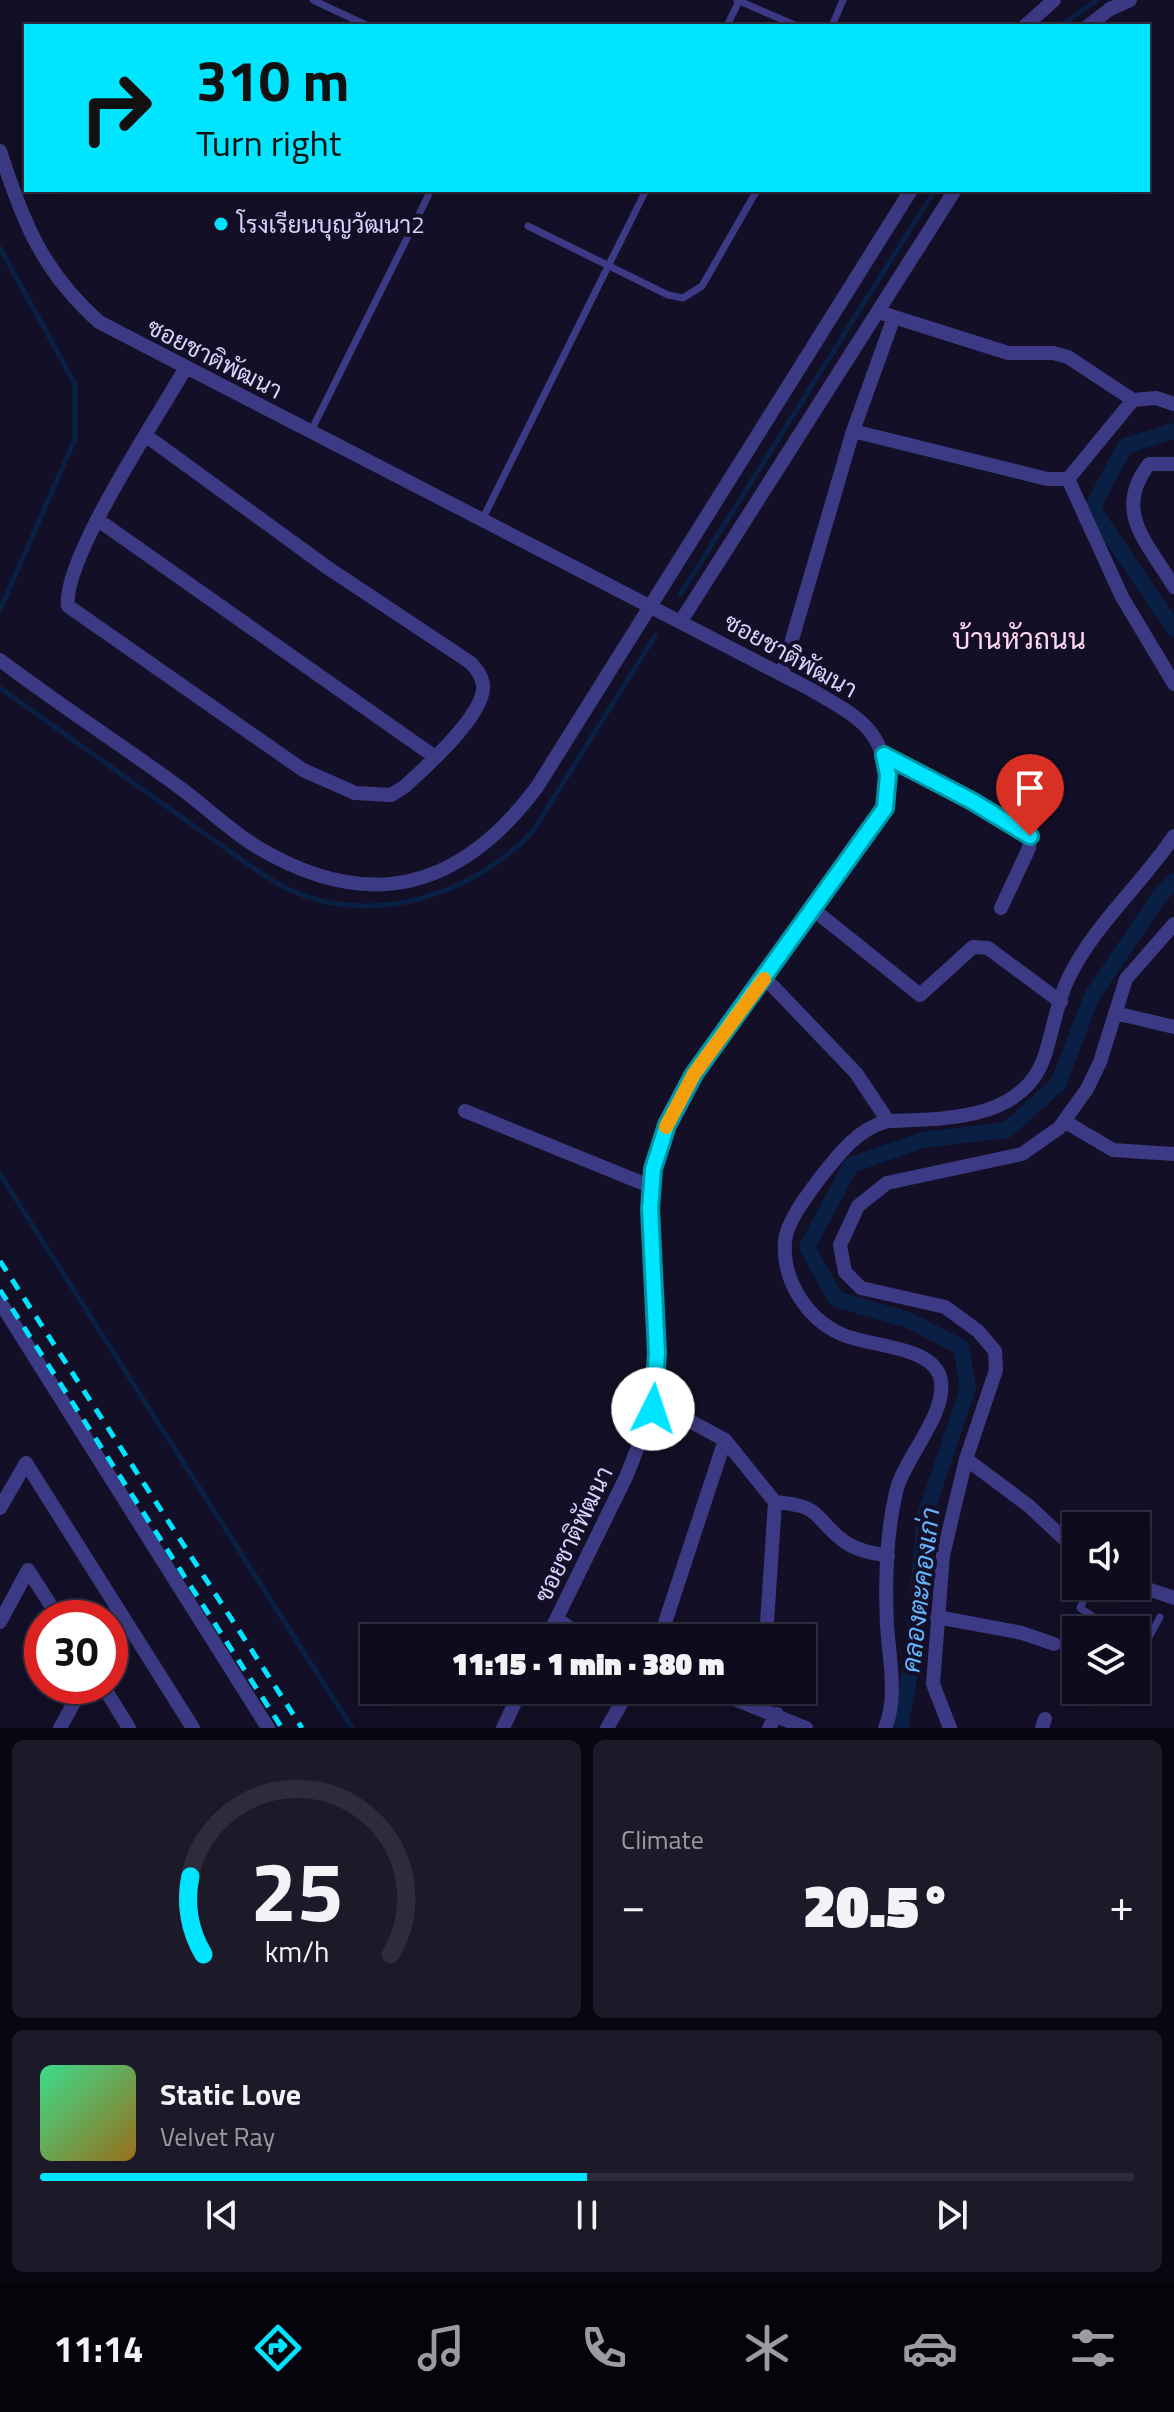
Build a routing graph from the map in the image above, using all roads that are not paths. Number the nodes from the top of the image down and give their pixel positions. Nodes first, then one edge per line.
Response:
1 (313, 0) edge
2 (843, 0) edge
3 (1054, 0) edge
4 (1130, 0) edge
5 (738, 1) edge
6 (364, 24) edge
7 (728, 24) edge
8 (792, 24) edge
9 (833, 24) edge
10 (1027, 24) edge
11 (1091, 24) edge
12 (0, 151) edge
13 (430, 192) edge
14 (645, 192) edge
15 (756, 192) edge
16 (910, 192) edge
17 (954, 192) edge
18 (528, 226) dead end
19 (608, 266) junction
20 (879, 312) junction
21 (894, 317) junction
22 (186, 367) junction
23 (1133, 400) junction
24 (1174, 404) edge
25 (311, 431) junction
26 (853, 431) junction
27 (145, 435) junction
28 (1174, 464) edge
29 (1068, 479) junction
30 (483, 518) junction
31 (98, 520) junction
32 (1174, 587) edge
33 (649, 604) junction
34 (681, 621) junction
35 (0, 660) edge
36 (782, 674) junction
37 (1174, 684) edge
38 (884, 755) junction
39 (435, 757) junction
40 (1174, 836) edge
41 (1001, 908) dead end
42 (814, 910) junction
43 (1174, 924) edge
44 (765, 978) junction
45 (1061, 1002) junction
46 (1115, 1013) junction
47 (1174, 1027) edge
48 (465, 1111) dead end
49 (888, 1121) junction
50 (1064, 1121) junction
51 (1174, 1154) edge
52 (652, 1187) junction
53 (0, 1302) edge
54 (653, 1409) junction
55 (725, 1440) junction
56 (966, 1459) junction
57 (775, 1502) junction
58 (0, 1508) edge
59 (1062, 1537) edge
60 (888, 1556) junction
61 (1150, 1590) edge
62 (1174, 1598) edge
63 (47, 1600) edge
64 (1084, 1600) edge
65 (1092, 1616) edge
66 (937, 1617) junction
67 (1160, 1617) dead end
68 (557, 1619) junction
69 (0, 1622) edge
70 (554, 1624) edge
71 (564, 1624) edge
72 (665, 1624) edge
73 (767, 1624) edge
74 (1150, 1635) edge
75 (1054, 1644) dead end
76 (73, 1704) edge
77 (114, 1704) edge
78 (514, 1704) edge
79 (621, 1704) edge
80 (755, 1704) edge
81 (777, 1714) junction
82 (60, 1728) edge
83 (129, 1728) edge
84 (193, 1728) edge
85 (268, 1728) edge
86 (503, 1728) edge
87 (607, 1728) edge
88 (769, 1728) edge
89 (806, 1728) edge
90 (885, 1728) edge
91 (950, 1728) edge

1 - 6 lane
2 - 9 lane
3 - 10 street
4 - 11 street
5 - 7 lane
5 - 8 lane
12 - 22 street, ซอยชาติพัฒนา
13 - 25 lane
14 - 19 lane
15 - 19 lane
16 - 33 street
17 - 20 street
18 - 19 lane
19 - 30 lane
20 - 21 street
20 - 34 street
21 - 23 street
21 - 26 street
22 - 25 street, ซอยชาติพัฒนา
22 - 27 street
23 - 24 street
23 - 29 street
25 - 30 street, ซอยชาติพัฒนา
26 - 29 street
26 - 36 street
27 - 31 street
27 - 39 street
28 - 32 street
29 - 37 street
30 - 33 street, ซอยชาติพัฒนา
31 - 39 street
31 - 39 street
33 - 34 street, ซอยชาติพัฒนา
33 - 35 street
34 - 36 street, ซอยชาติพัฒนา
36 - 38 street, ซอยชาติพัฒนา
38 - 41 street
38 - 42 street, ซอยชาติพัฒนา
40 - 45 street
42 - 44 street, ซอยชาติพัฒนา
42 - 45 street
43 - 46 street
44 - 49 street
44 - 52 street, ซอยชาติพัฒนา
45 - 49 street
46 - 47 street
46 - 50 street
48 - 52 street
49 - 60 street
50 - 51 street
50 - 56 street
52 - 54 street, ซอยชาติพัฒนา
53 - 85 street
54 - 55 street
54 - 68 street, ซอยชาติพัฒนา
55 - 57 street
55 - 72 street
56 - 59 street
56 - 66 street
57 - 60 street
57 - 73 street
58 - 84 street
60 - 90 street
61 - 62 street
63 - 69 street
64 - 65 lane
66 - 75 street
66 - 91 street
67 - 74 lane
68 - 70 street, ซอยชาติพัฒนา
68 - 71 street
76 - 82 street
77 - 83 street
78 - 86 street
79 - 87 street
80 - 81 street
81 - 88 street
81 - 89 street

